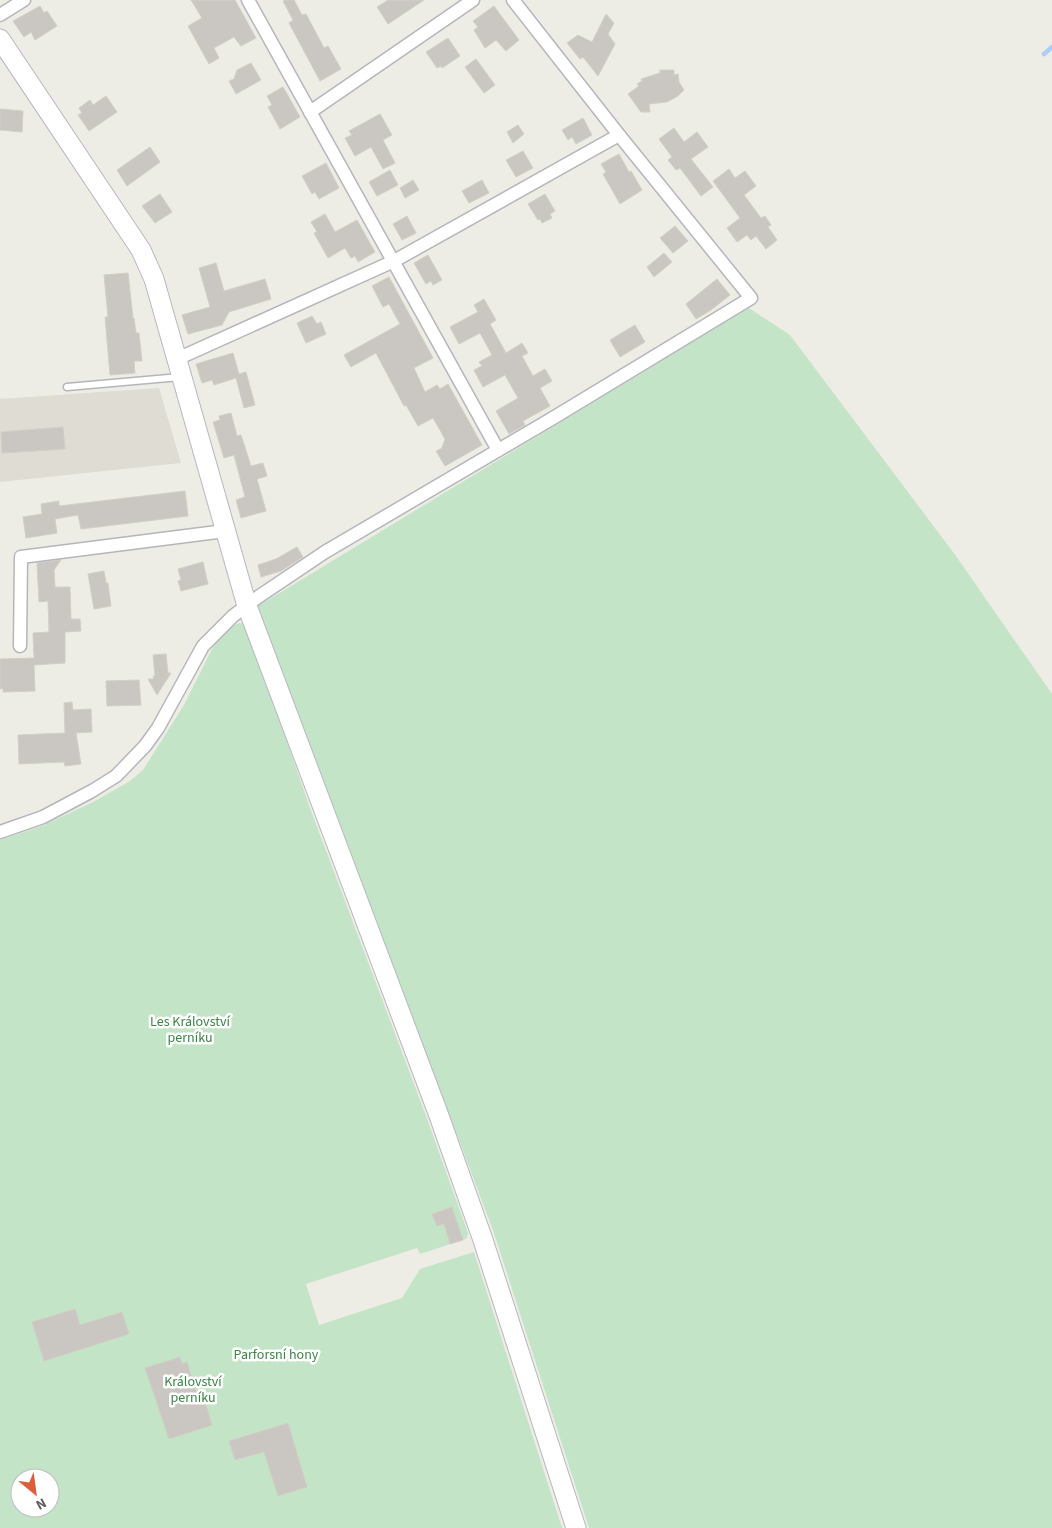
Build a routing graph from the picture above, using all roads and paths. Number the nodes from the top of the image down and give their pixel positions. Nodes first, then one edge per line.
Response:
1 (24, 0) edge
2 (248, 0) edge
3 (472, 0) edge
4 (513, 0) edge
5 (0, 15) edge
6 (0, 39) edge
7 (310, 112) junction
8 (619, 135) junction
9 (394, 261) junction
10 (179, 368) junction
11 (67, 388) dead end
12 (498, 450) junction
13 (225, 531) junction
14 (247, 606) junction
15 (20, 646) dead end
16 (0, 832) edge
17 (576, 1528) edge

1 - 5 street
2 - 7 street
3 - 7 street
4 - 8 street
6 - 10 street
7 - 9 street
8 - 9 street
8 - 12 street
9 - 10 street
9 - 12 street
10 - 11 lane
10 - 13 street
12 - 14 street
13 - 14 street
13 - 15 street
14 - 16 street
14 - 17 street

